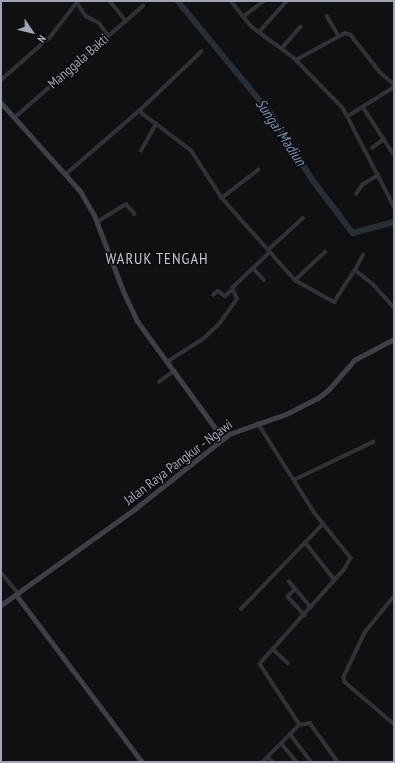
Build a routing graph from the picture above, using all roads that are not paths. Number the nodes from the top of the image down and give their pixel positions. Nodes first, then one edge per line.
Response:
1 (110, 1) edge
2 (231, 1) edge
3 (264, 1) edge
4 (77, 2) edge
5 (286, 2) dead end
6 (143, 6) dead end
7 (244, 16) junction
8 (327, 16) dead end
9 (126, 21) junction
10 (300, 27) dead end
11 (259, 32) junction
12 (108, 35) junction
13 (339, 36) junction
14 (282, 48) junction
15 (201, 52) dead end
16 (296, 60) junction
17 (1, 80) edge
18 (394, 84) edge
19 (394, 87) edge
20 (1, 103) edge
21 (362, 107) junction
22 (139, 111) junction
23 (348, 116) junction
24 (14, 118) junction
25 (156, 124) junction
26 (384, 139) junction
27 (372, 148) dead end
28 (141, 151) dead end
29 (393, 153) dead end
30 (258, 170) dead end
31 (66, 174) junction
32 (378, 175) junction
33 (356, 194) dead end
34 (222, 198) junction
35 (394, 206) edge
36 (135, 214) dead end
37 (302, 218) dead end
38 (97, 222) junction
39 (269, 251) junction
40 (325, 252) dead end
41 (363, 255) dead end
42 (253, 268) junction
43 (355, 270) junction
44 (264, 280) dead end
45 (294, 280) junction
46 (232, 290) junction
47 (213, 295) dead end
48 (394, 306) edge
49 (394, 339) edge
50 (167, 362) junction
51 (174, 371) junction
52 (159, 382) dead end
53 (258, 423) junction
54 (223, 439) junction
55 (373, 442) dead end
56 (294, 480) junction
57 (323, 524) junction
58 (305, 542) junction
59 (1, 572) edge
60 (335, 580) junction
61 (289, 581) dead end
62 (296, 589) junction
63 (17, 594) junction
64 (394, 597) edge
65 (1, 606) edge
66 (311, 608) junction
67 (241, 609) dead end
68 (305, 615) junction
69 (274, 650) junction
70 (288, 663) dead end
71 (394, 724) edge
72 (300, 725) junction
73 (291, 735) junction
74 (282, 744) junction
75 (268, 757) junction
76 (142, 762) edge
77 (263, 762) edge
78 (273, 762) edge
79 (297, 762) edge
80 (311, 762) edge
81 (338, 762) edge

1 - 9 street
2 - 7 street
3 - 7 street
4 - 12 street
4 - 17 street
5 - 11 street
6 - 9 street, Manggala Bakti
7 - 11 street
8 - 13 street
9 - 12 street, Manggala Bakti
10 - 14 street
11 - 14 street
12 - 24 street, Manggala Bakti
13 - 16 street
13 - 18 street
14 - 16 street
15 - 22 street
16 - 23 street
19 - 21 street
20 - 24 main road
21 - 23 street
21 - 26 street
22 - 25 street
22 - 31 street
23 - 32 street
24 - 31 main road
25 - 28 street
25 - 34 street
26 - 27 street
26 - 29 street
30 - 34 street
31 - 38 main road
32 - 33 street
32 - 35 street
34 - 39 street
36 - 38 street
37 - 39 street
38 - 50 main road
39 - 42 street
39 - 45 street
40 - 45 street
41 - 43 street
42 - 44 street
42 - 46 street
43 - 45 street
43 - 48 street
46 - 47 street
46 - 50 street
49 - 53 main road, Jalan Raya Pangkur - Ngawi
50 - 51 main road
51 - 52 street
51 - 54 main road
53 - 54 main road, Jalan Raya Pangkur - Ngawi
53 - 56 street
54 - 63 main road, Jalan Raya Pangkur - Ngawi
55 - 56 street
56 - 57 street
57 - 58 street
57 - 60 street
58 - 60 street
58 - 67 street
59 - 63 street
60 - 66 street
61 - 62 street
62 - 66 street
62 - 68 street
63 - 65 main road, Jalan Raya Pangkur - Ngawi
63 - 76 main road
64 - 71 street
66 - 68 street
68 - 69 street
69 - 70 street
69 - 72 street
72 - 73 street
72 - 81 street
73 - 74 street
73 - 80 street
74 - 75 street
74 - 79 street
75 - 77 street
75 - 78 street

